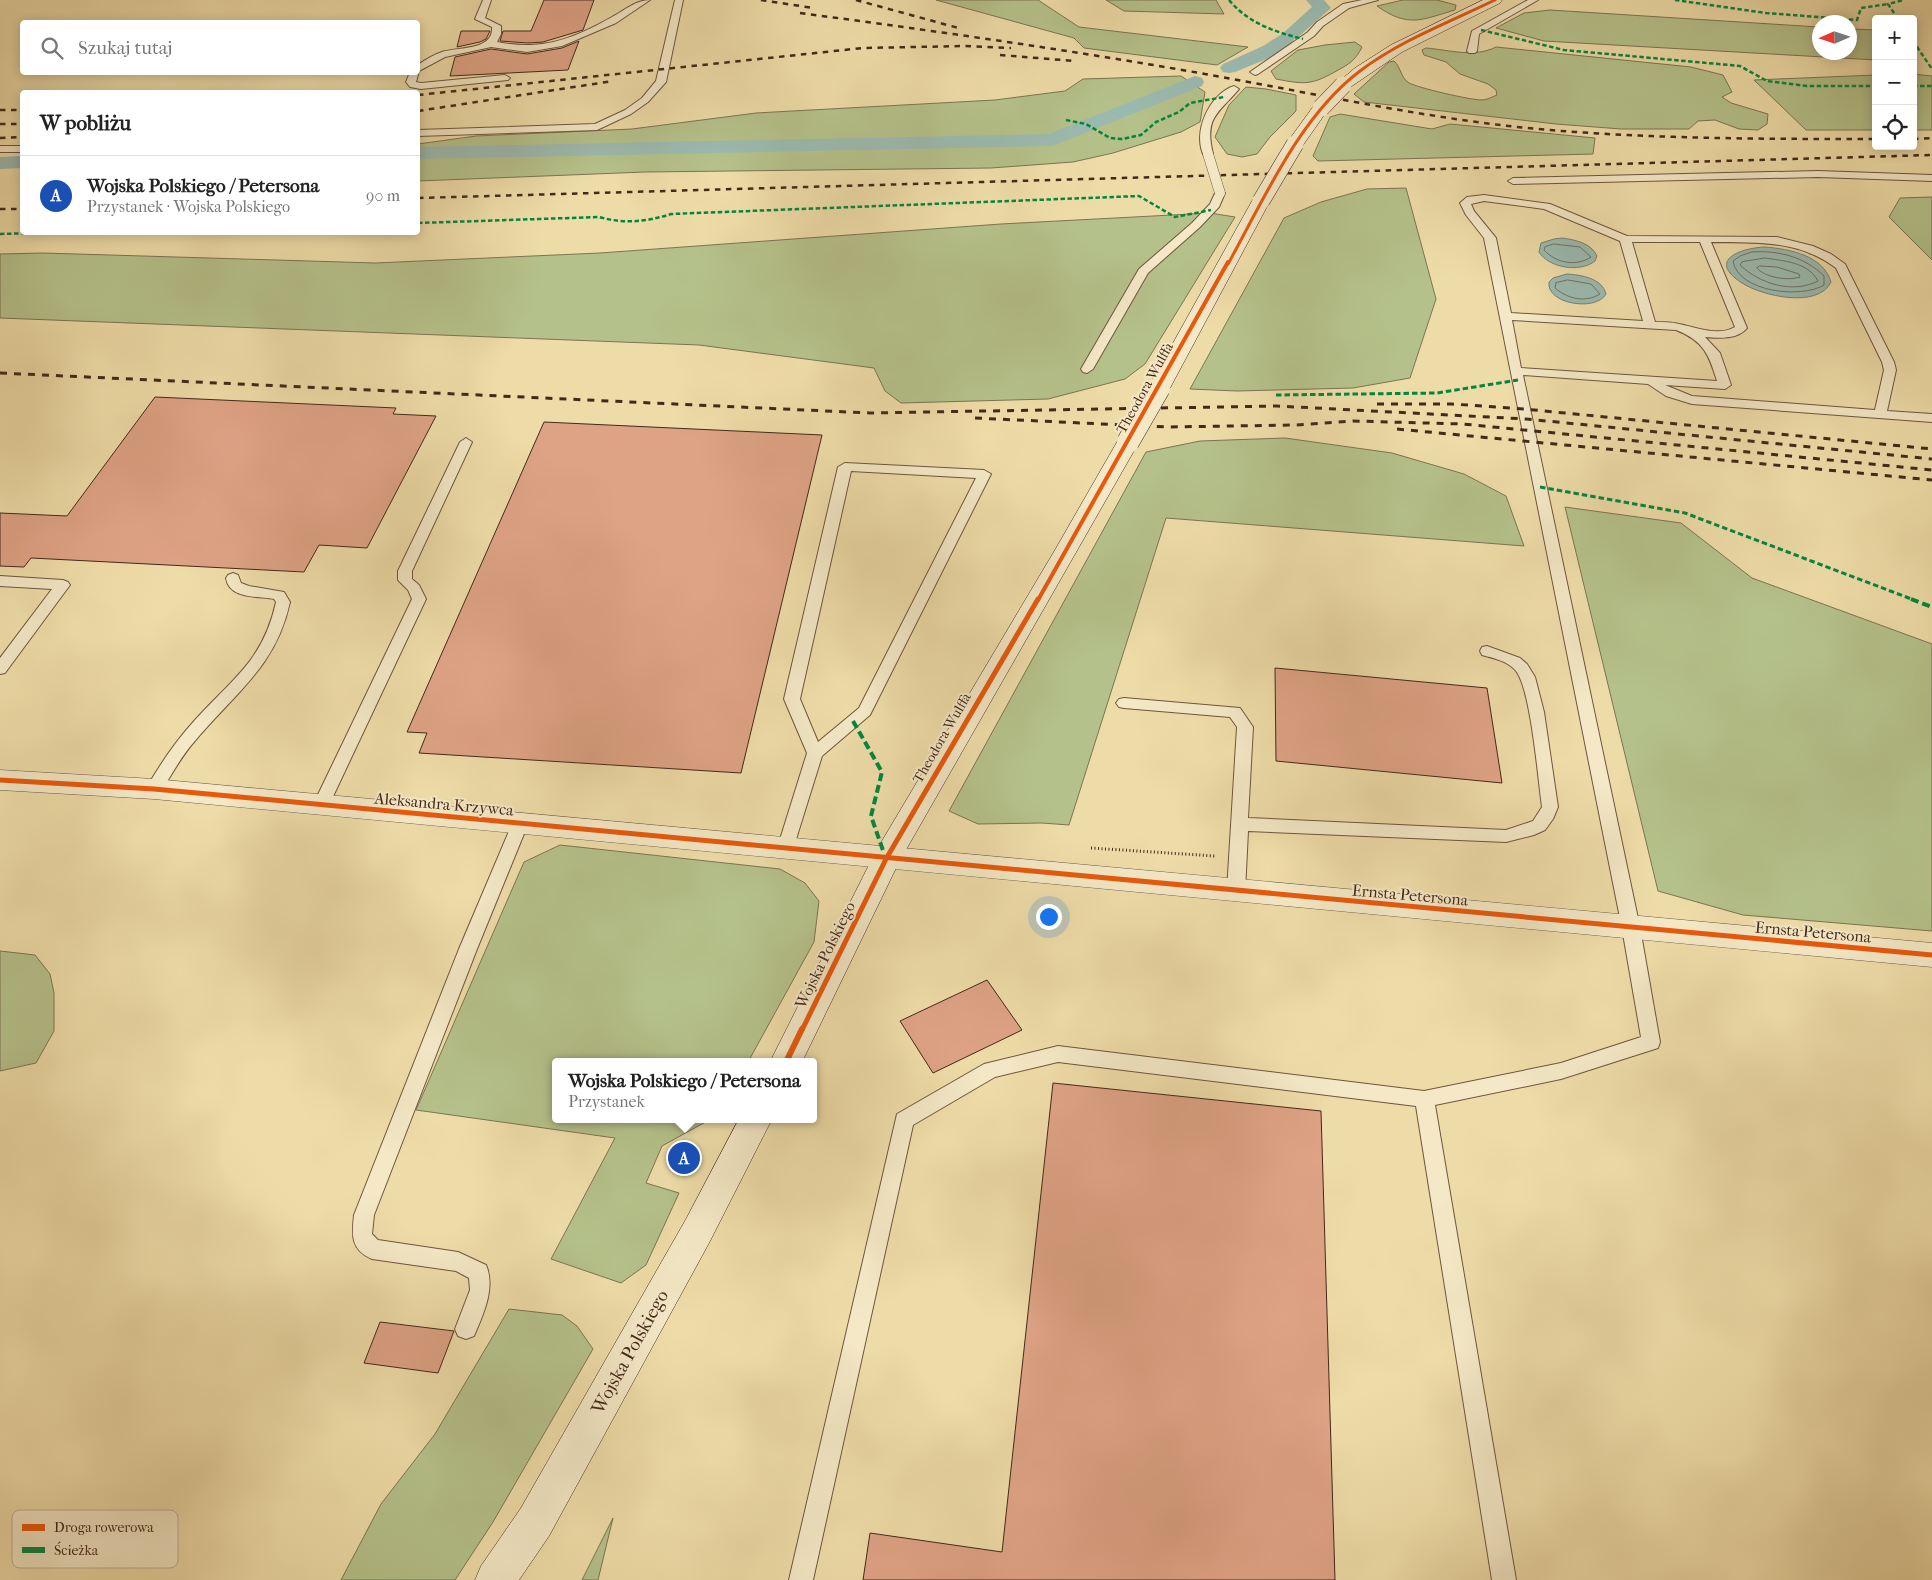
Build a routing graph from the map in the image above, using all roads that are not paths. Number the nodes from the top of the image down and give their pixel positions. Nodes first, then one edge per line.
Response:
1 (487, 0) edge
2 (646, 0) edge
3 (679, 0) edge
4 (1374, 0) edge
5 (1495, 0) edge
6 (1534, 0) edge
7 (491, 44) junction
8 (1472, 51) dead end
9 (420, 68) edge
10 (1254, 72) dead end
11 (414, 75) edge
12 (506, 78) dead end
13 (1234, 89) dead end
14 (420, 133) edge
15 (0, 149) edge
16 (20, 149) edge
17 (1932, 178) edge
18 (1513, 181) dead end
19 (1220, 193) joint
20 (1625, 239) junction
21 (1704, 239) junction
22 (1505, 316) junction
23 (1650, 325) junction
24 (1694, 333) junction
25 (1086, 369) dead end
26 (1516, 371) junction
27 (1651, 380) junction
28 (1880, 414) junction
29 (1932, 418) edge
30 (466, 442) dead end
31 (233, 578) dead end
32 (0, 581) edge
33 (1488, 651) dead end
34 (0, 668) edge
35 (1124, 703) dead end
36 (815, 753) junction
37 (0, 780) edge
38 (154, 789) junction
39 (321, 805) junction
40 (520, 824) junction
41 (1239, 824) junction
42 (785, 849) junction
43 (886, 859) junction
44 (1236, 891) junction
45 (1631, 928) junction
46 (1932, 955) edge
47 (788, 1058) edge
48 (1424, 1099) junction
49 (754, 1123) edge
50 (466, 1329) dead end
51 (495, 1580) edge
52 (802, 1580) edge
53 (1504, 1580) edge

1 - 7 lane
2 - 7 lane
3 - 14 lane
4 - 10 lane
5 - 43 street, Theodora Wulffa, bridge
6 - 8 lane
7 - 9 lane
11 - 12 lane
13 - 19 lane, bridge
15 - 16 lane
17 - 18 lane
19 - 25 lane
20 - 21 lane
20 - 22 lane
20 - 23 lane
21 - 24 lane
21 - 28 lane
22 - 23 lane
22 - 26 lane
23 - 24 lane
24 - 27 lane
26 - 27 lane
26 - 45 lane
27 - 28 lane
28 - 29 lane
30 - 39 lane
31 - 38 lane
32 - 34 lane
33 - 41 lane
35 - 41 lane
36 - 36 lane
36 - 42 lane
37 - 38 street, Aleksandra Krzywca
38 - 39 street, Aleksandra Krzywca
39 - 40 street, Aleksandra Krzywca
40 - 42 street, Aleksandra Krzywca
40 - 50 lane
41 - 44 lane
42 - 43 street, Aleksandra Krzywca
43 - 44 street, Ernsta Petersona
43 - 47 street, Wojska Polskiego
44 - 45 street, Ernsta Petersona
45 - 46 street, Ernsta Petersona
45 - 48 lane
48 - 52 lane
48 - 53 lane
49 - 51 street, Wojska Polskiego

